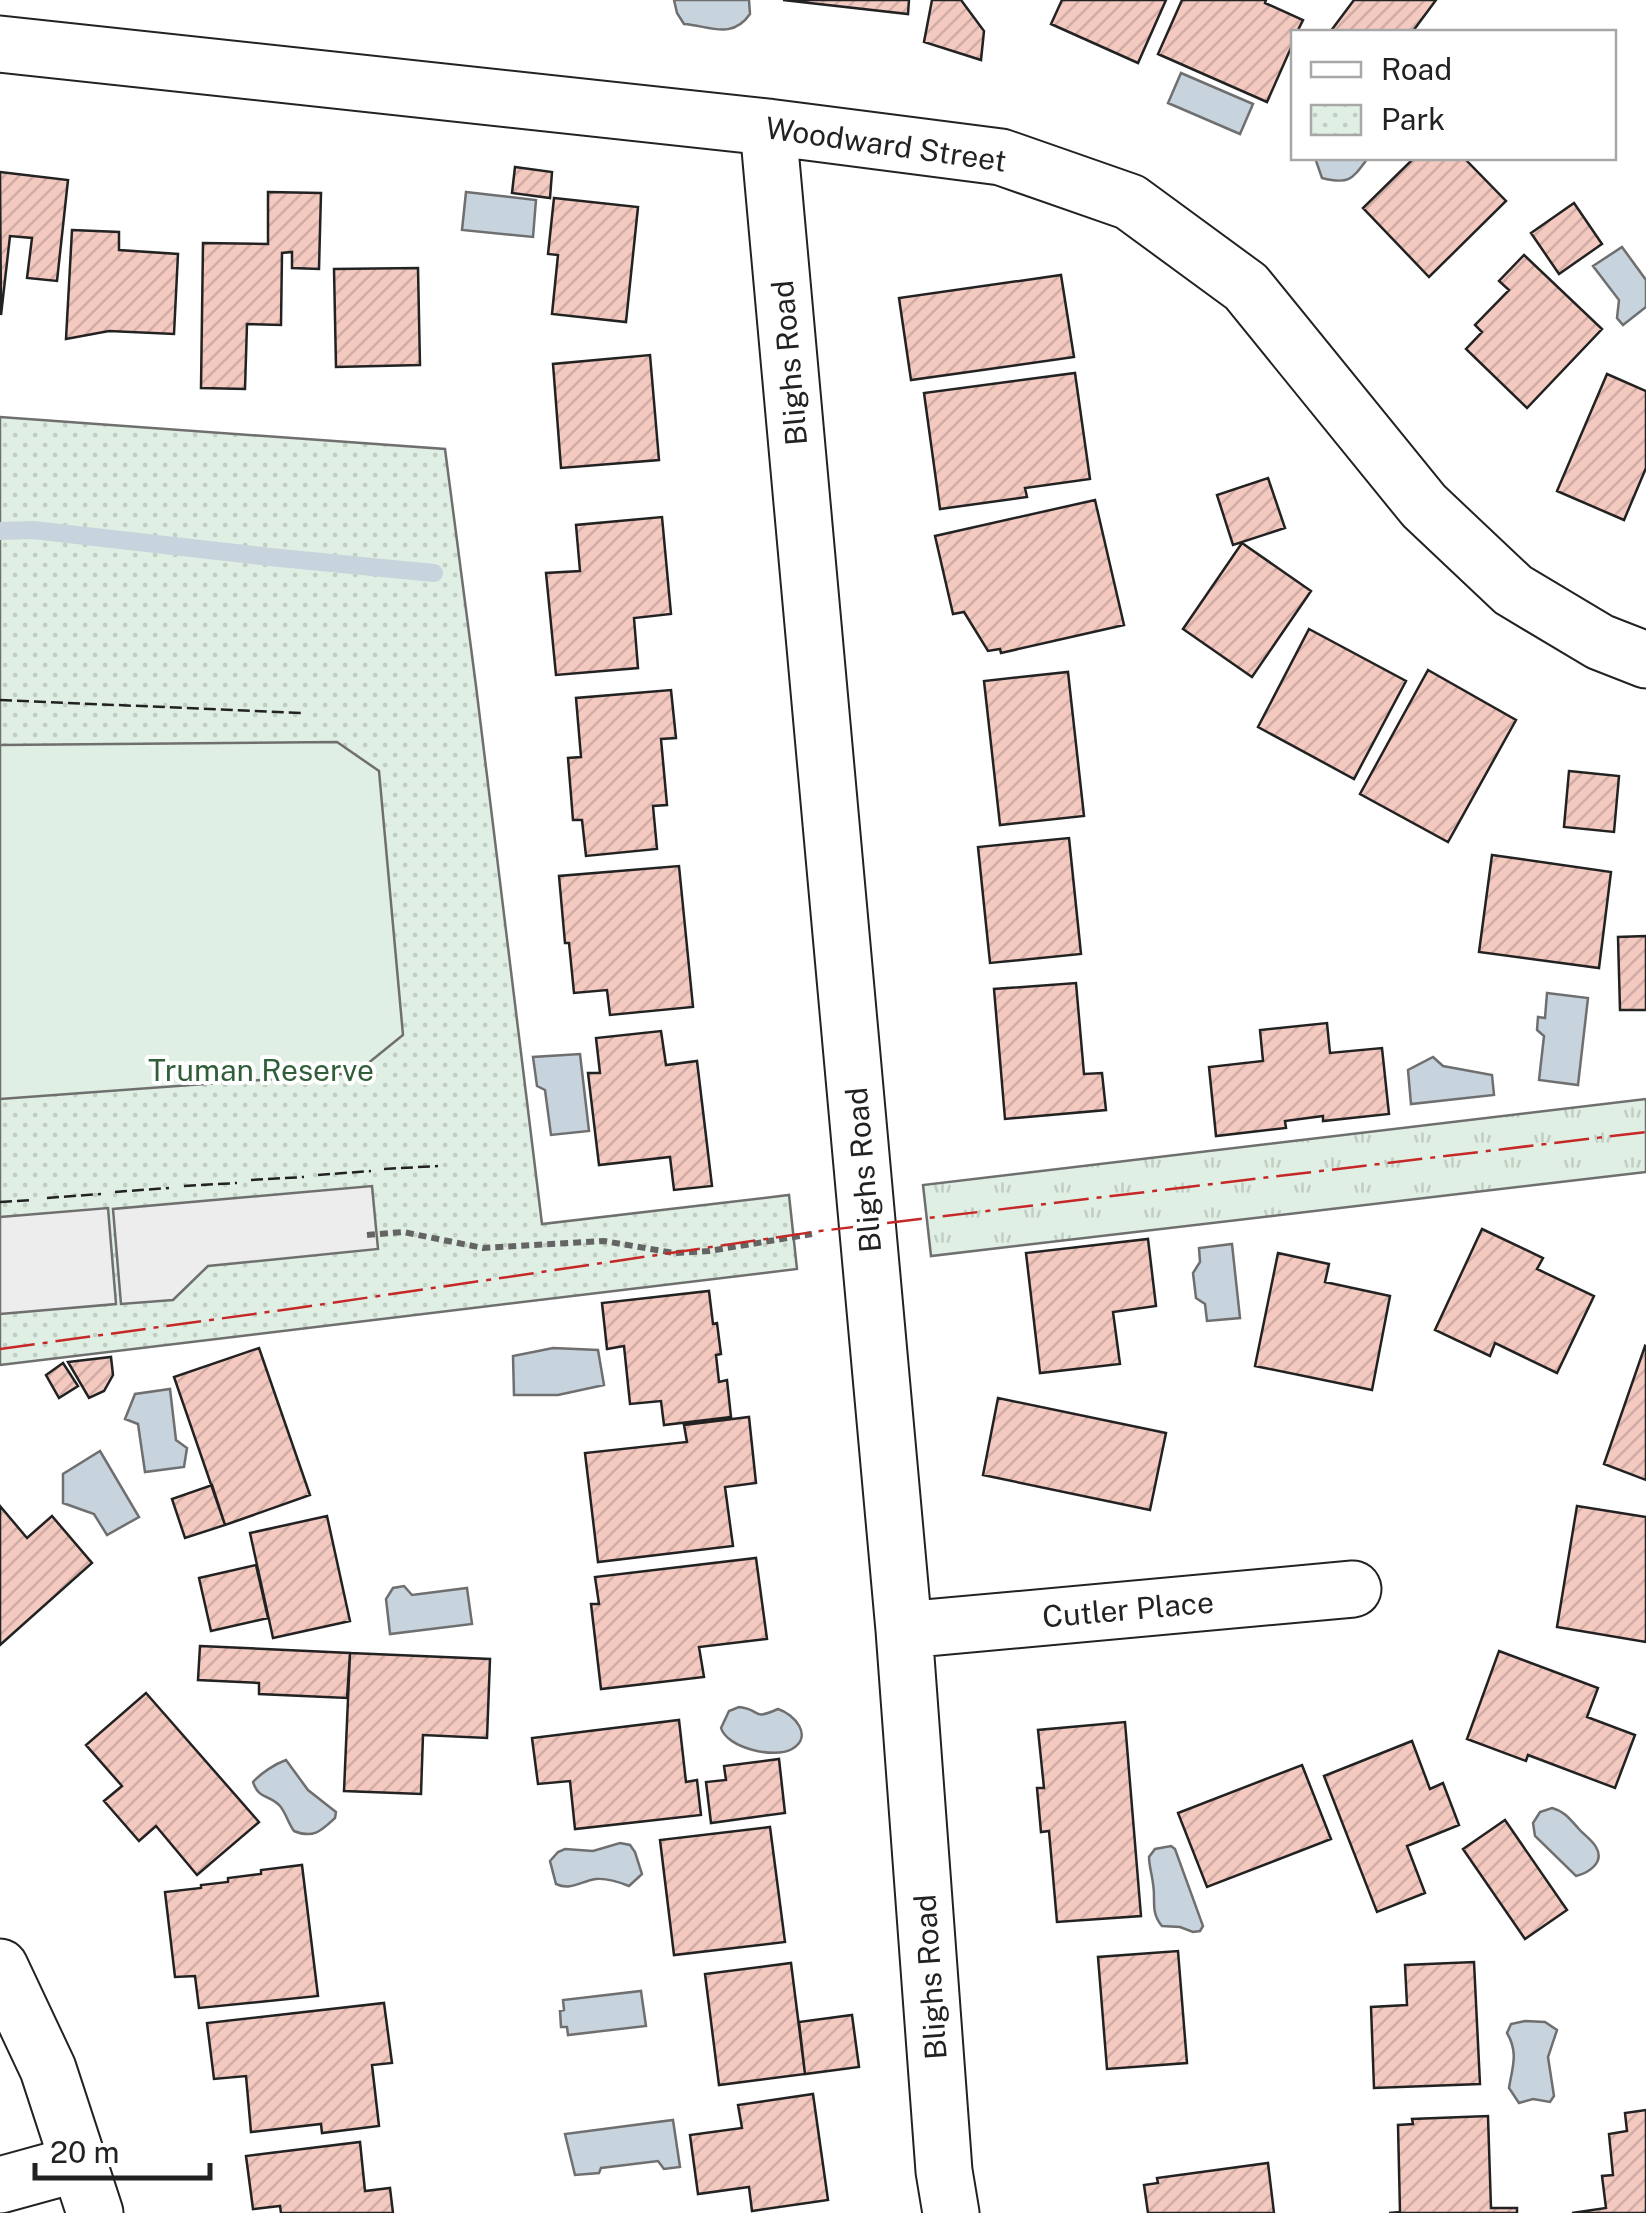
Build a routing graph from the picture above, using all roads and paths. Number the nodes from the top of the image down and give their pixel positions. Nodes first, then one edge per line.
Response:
1 (0, 44) edge
2 (768, 127) junction
3 (1646, 660) edge
4 (868, 1226) junction
5 (366, 1235) dead end
6 (1353, 1589) dead end
7 (904, 1630) junction
8 (0, 1967) edge
9 (0, 2186) edge
10 (88, 2188) edge
11 (951, 2213) edge

1 - 2 street, Woodward Street
2 - 3 street, Woodward Street
2 - 4 street, Blighs Road
4 - 5 path
4 - 7 street, Blighs Road
6 - 7 street, Cutler Place
7 - 11 street, Blighs Road
8 - 10 street
9 - 10 street

